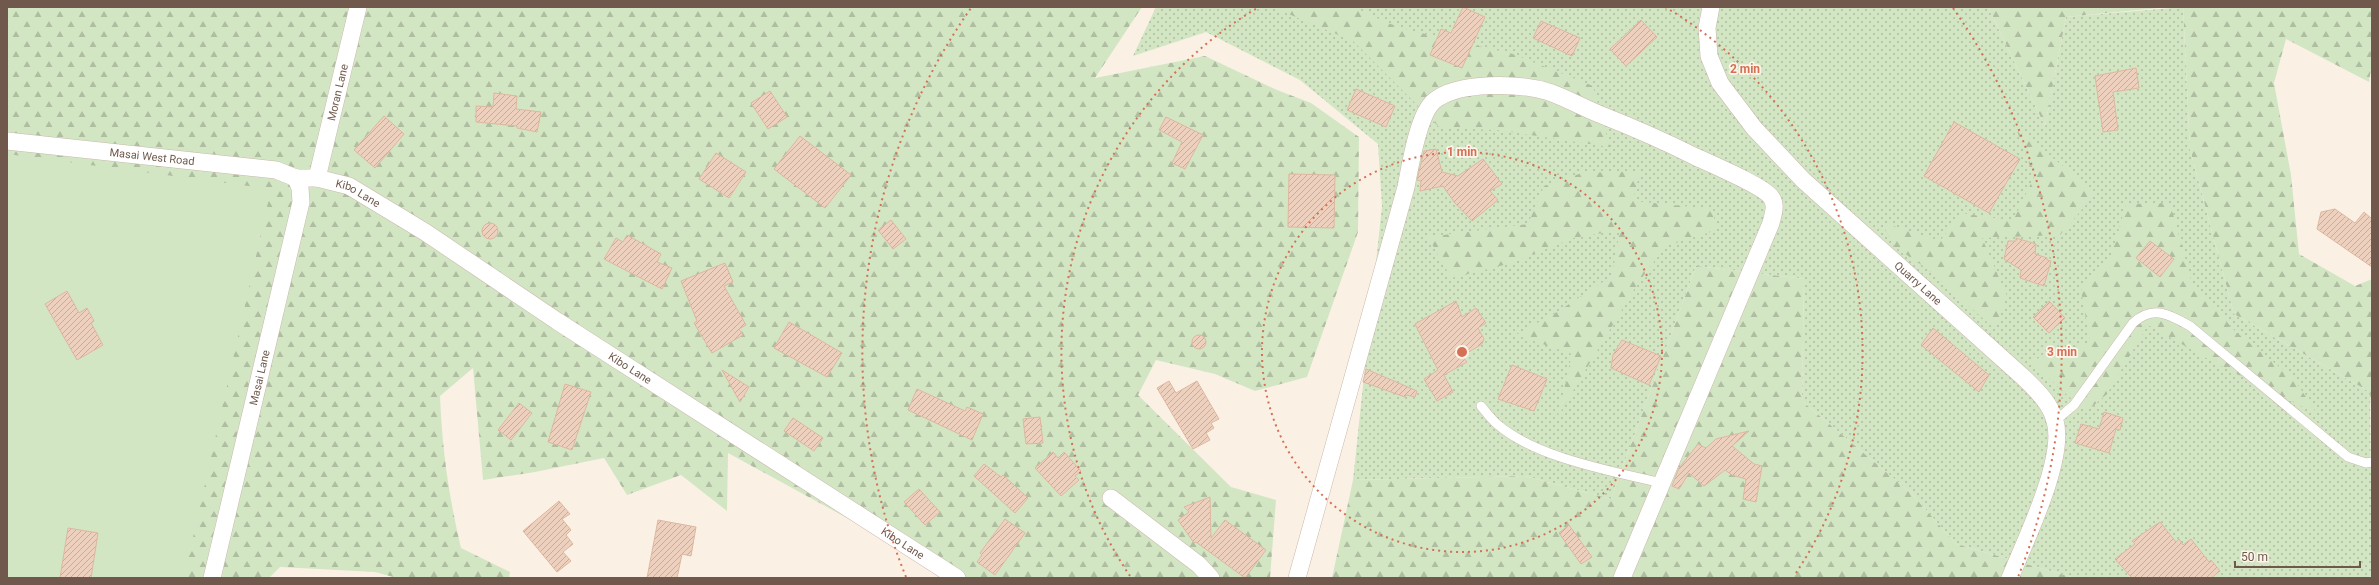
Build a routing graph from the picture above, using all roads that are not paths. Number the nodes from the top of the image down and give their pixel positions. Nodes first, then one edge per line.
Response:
1 (358, 7) edge
2 (1711, 7) edge
3 (7, 141) edge
4 (296, 178) junction
5 (317, 178) junction
6 (1480, 406) dead end
7 (2055, 421) junction
8 (2372, 462) edge
9 (1661, 483) junction
10 (1111, 498) dead end
11 (212, 578) edge
12 (957, 578) edge
13 (1211, 578) edge
14 (1296, 578) edge
15 (1622, 578) edge
16 (2010, 578) edge

1 - 5 street, Moran Lane
2 - 7 street, Quarry Lane
3 - 4 street, Masai West Road
4 - 5 street, Kibo Lane
4 - 11 street, Masai Lane
5 - 12 street, Kibo Lane
6 - 9 lane
7 - 8 lane
7 - 16 street, Quarry Lane
9 - 14 street
9 - 15 street
10 - 13 street

